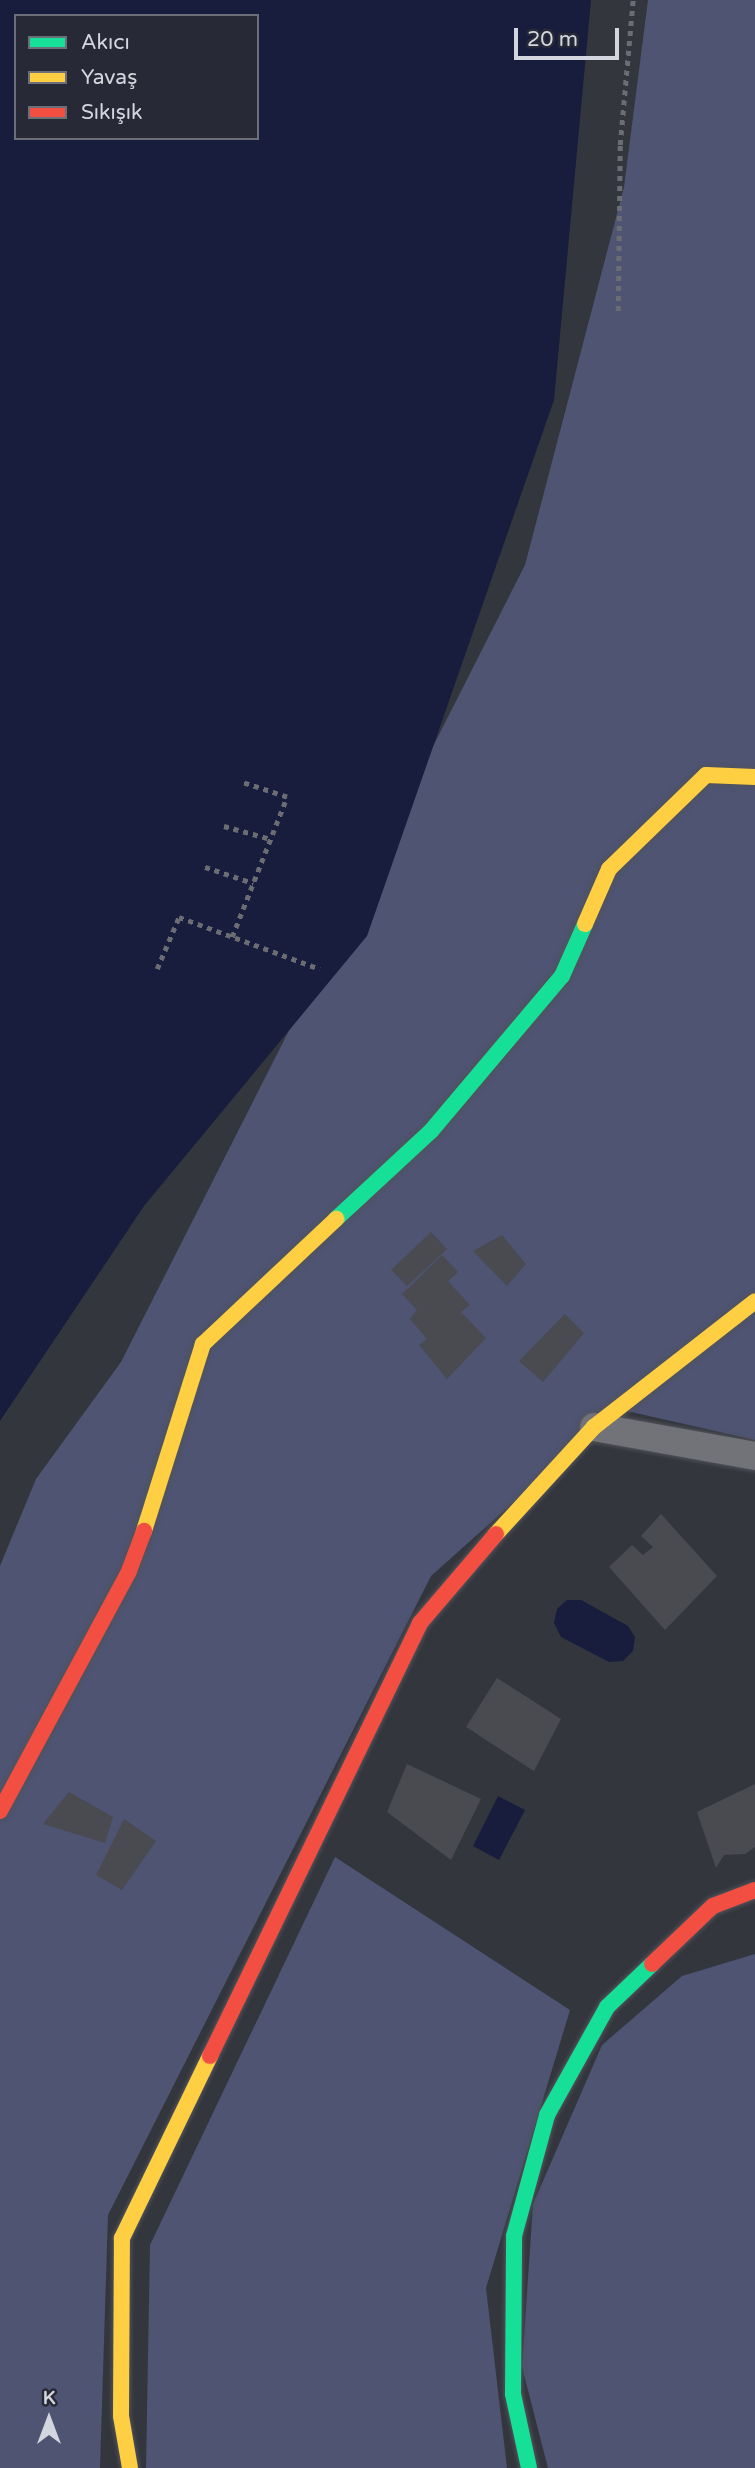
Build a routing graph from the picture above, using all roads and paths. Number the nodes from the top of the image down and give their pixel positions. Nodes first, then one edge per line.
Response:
1 (633, 0) edge
2 (618, 311) dead end
3 (755, 777) edge
4 (241, 782) dead end
5 (224, 826) dead end
6 (271, 839) junction
7 (205, 867) dead end
8 (253, 883) junction
9 (232, 937) junction
10 (157, 969) dead end
11 (320, 969) dead end
12 (755, 1301) edge
13 (594, 1427) junction
14 (755, 1456) edge
15 (0, 1811) edge
16 (755, 1890) edge
17 (130, 2468) edge
18 (529, 2468) edge

1 - 2 path
3 - 15 street
4 - 6 path
5 - 6 path
6 - 8 path
7 - 8 path
8 - 9 path
9 - 10 path
9 - 11 path
12 - 13 street
13 - 14 street
13 - 17 street
16 - 18 street

